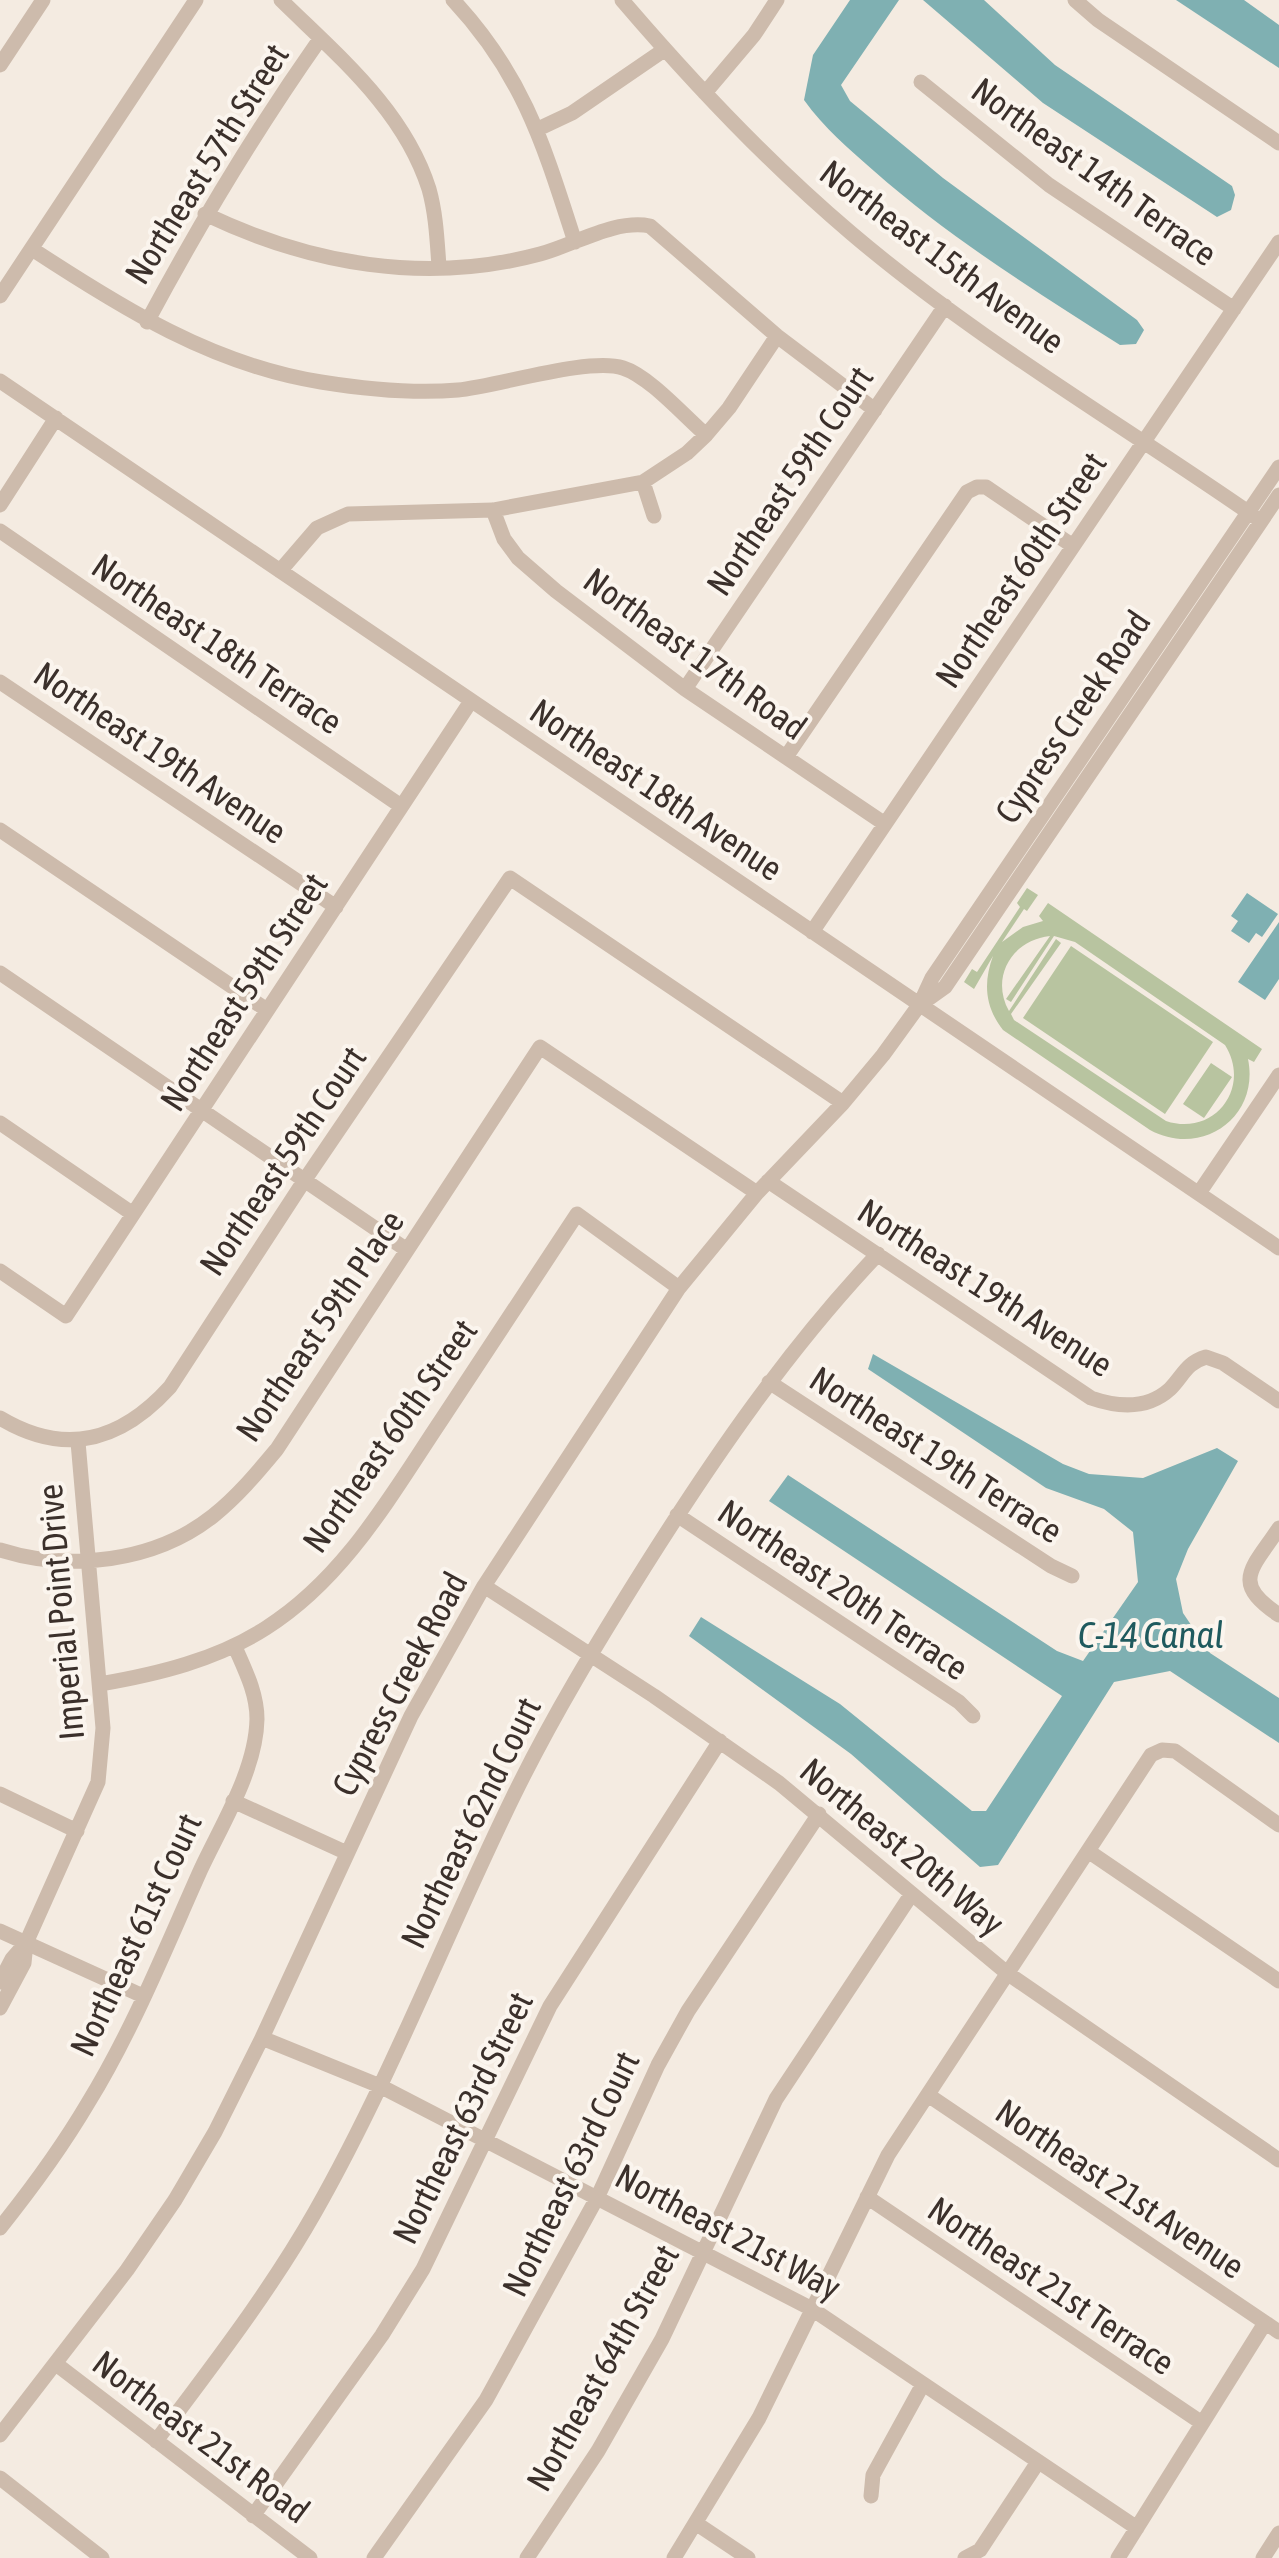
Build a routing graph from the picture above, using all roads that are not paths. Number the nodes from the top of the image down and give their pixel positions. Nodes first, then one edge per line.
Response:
1 (43, 0) edge
2 (196, 0) edge
3 (281, 0) edge
4 (453, 0) edge
5 (622, 0) edge
6 (777, 0) edge
7 (1074, 0) edge
8 (320, 39) junction
9 (664, 50) junction
10 (0, 65) edge
11 (921, 82) dead end
12 (705, 93) junction
13 (538, 129) junction
14 (1279, 143) edge
15 (205, 214) junction
16 (575, 242) junction
17 (1279, 242) edge
18 (32, 248) junction
19 (439, 266) junction
20 (0, 296) edge
21 (945, 306) junction
22 (1234, 309) junction
23 (146, 322) junction
24 (776, 336) junction
25 (0, 381) edge
26 (875, 410) junction
27 (56, 418) junction
28 (706, 435) junction
29 (1144, 441) junction
30 (1279, 467) edge
31 (643, 482) junction
32 (1279, 495) edge
33 (0, 505) edge
34 (493, 510) junction
35 (654, 516) dead end
36 (1255, 517) junction
37 (0, 531) edge
38 (1073, 546) junction
39 (280, 571) junction
40 (0, 682) edge
41 (685, 689) junction
42 (471, 701) junction
43 (786, 758) junction
44 (400, 806) junction
45 (884, 824) junction
46 (0, 830) edge
47 (336, 907) junction
48 (812, 932) junction
49 (0, 973) edge
50 (920, 1004) junction
51 (267, 1010) junction
52 (540, 1047) joint
53 (1279, 1075) edge
54 (843, 1103) junction
55 (201, 1110) junction
56 (0, 1123) edge
57 (304, 1180) junction
58 (762, 1187) junction
59 (1198, 1193) junction
60 (133, 1214) junction
61 (1279, 1248) edge
62 (407, 1250) junction
63 (878, 1254) junction
64 (0, 1272) edge
65 (679, 1288) junction
66 (769, 1382) junction
67 (1279, 1402) edge
68 (0, 1418) edge
69 (78, 1442) junction
70 (677, 1516) junction
71 (1279, 1528) edge
72 (0, 1550) edge
73 (88, 1562) junction
74 (1072, 1576) dead end
75 (484, 1586) junction
76 (1279, 1615) edge
77 (235, 1646) junction
78 (589, 1656) junction
79 (100, 1684) junction
80 (972, 1716) dead end
81 (720, 1741) junction
82 (0, 1794) edge
83 (233, 1800) junction
84 (819, 1814) junction
85 (1279, 1825) edge
86 (77, 1831) junction
87 (1088, 1851) junction
88 (347, 1853) junction
89 (911, 1895) junction
90 (0, 1931) edge
91 (26, 1943) junction
92 (1007, 1974) junction
93 (1279, 1981) edge
94 (0, 1982) edge
95 (143, 1996) junction
96 (0, 2008) edge
97 (262, 2038) junction
98 (380, 2086) junction
99 (928, 2096) junction
100 (486, 2139) junction
101 (1279, 2160) edge
102 (598, 2196) junction
103 (867, 2198) junction
104 (0, 2228) edge
105 (704, 2251) junction
106 (812, 2309) junction
107 (1272, 2328) edge
108 (56, 2364) junction
109 (923, 2384) junction
110 (1202, 2424) junction
111 (0, 2435) edge
112 (156, 2441) junction
113 (1038, 2462) junction
114 (0, 2478) edge
115 (871, 2496) dead end
116 (253, 2516) junction
117 (698, 2524) junction
118 (1137, 2528) junction
119 (1279, 2533) edge
120 (96, 2556) edge
121 (310, 2558) edge
122 (374, 2558) edge
123 (528, 2558) edge
124 (674, 2558) edge
125 (748, 2558) edge
126 (965, 2558) edge
127 (1118, 2558) edge
128 (1264, 2558) edge

1 - 10 street
2 - 18 street
3 - 8 street
4 - 13 street
5 - 9 street, Northeast 15th Avenue
6 - 12 street
7 - 14 street
8 - 15 street, Northeast 57th Street
8 - 19 street
9 - 12 street, Northeast 15th Avenue
9 - 13 street
11 - 22 street, Northeast 14th Terrace
12 - 21 street, Northeast 15th Avenue
13 - 16 street
15 - 19 street
15 - 23 street, Northeast 57th Street
16 - 19 street
16 - 24 street
17 - 22 street, Northeast 60th Street
18 - 20 street
18 - 23 street
21 - 26 street, Northeast 59th Court
21 - 29 street, Northeast 15th Avenue
22 - 29 street, Northeast 60th Street
23 - 28 street
24 - 26 street
24 - 28 street
25 - 27 street, Northeast 18th Avenue
26 - 41 street, Northeast 59th Court
27 - 33 street
27 - 39 street, Northeast 18th Avenue
28 - 31 street
29 - 36 street, Northeast 15th Avenue
29 - 38 street, Northeast 60th Street
30 - 36 street, Cypress Creek Road
31 - 34 street
31 - 35 street
32 - 36 street, Cypress Creek Road
34 - 39 street
34 - 41 street, Northeast 17th Road
36 - 50 street, Cypress Creek Road
37 - 44 street, Northeast 18th Terrace
38 - 43 street
38 - 45 street, Northeast 60th Street
39 - 42 street, Northeast 18th Avenue
40 - 47 street, Northeast 19th Avenue
41 - 43 street, Northeast 17th Road
42 - 44 street, Northeast 59th Street
42 - 48 street, Northeast 18th Avenue
43 - 45 street, Northeast 17th Road
44 - 47 street, Northeast 59th Street
45 - 48 street, Northeast 60th Street
46 - 51 street
47 - 51 street, Northeast 59th Street
48 - 50 street, Northeast 18th Avenue
49 - 55 street
50 - 54 street, Cypress Creek Road
50 - 59 street, Northeast 18th Avenue
51 - 55 street, Northeast 59th Street
52 - 58 street, Northeast 19th Avenue
52 - 62 street, Northeast 59th Place
53 - 59 street
54 - 57 street, Northeast 59th Court
54 - 58 street, Cypress Creek Road
55 - 57 street
55 - 60 street, Northeast 59th Street
56 - 60 street
57 - 62 street
57 - 69 street, Northeast 59th Court
58 - 63 street, Northeast 19th Avenue
58 - 65 street, Cypress Creek Road
59 - 61 street, Northeast 18th Avenue
60 - 64 street, Northeast 59th Street
62 - 73 street, Northeast 59th Place
63 - 66 street, Northeast 62nd Court
63 - 67 street, Northeast 19th Avenue
65 - 75 street, Cypress Creek Road
65 - 77 street, Northeast 60th Street
66 - 70 street, Northeast 62nd Court
66 - 74 street, Northeast 19th Terrace
68 - 69 street
69 - 73 street, Imperial Point Drive
70 - 78 street, Northeast 62nd Court
70 - 80 street, Northeast 20th Terrace
71 - 76 street
72 - 73 street
73 - 79 street, Imperial Point Drive
75 - 78 street, Northeast 20th Way
75 - 88 street, Cypress Creek Road
77 - 79 street, Northeast 60th Street
77 - 83 street, Northeast 61st Court
78 - 81 street, Northeast 20th Way
78 - 98 street, Northeast 62nd Court
79 - 86 street, Imperial Point Drive
81 - 84 street, Northeast 20th Way
81 - 100 street, Northeast 63rd Street
82 - 86 street
83 - 88 street
83 - 95 street, Northeast 61st Court
84 - 89 street, Northeast 20th Way
84 - 102 street, Northeast 63rd Court
85 - 87 street
86 - 91 street, Imperial Point Drive
87 - 92 street
87 - 93 street
88 - 97 street, Cypress Creek Road
89 - 92 street, Northeast 20th Way
89 - 105 street, Northeast 64th Street
90 - 91 street
91 - 94 street, Imperial Point Drive
91 - 95 street
91 - 96 street, Imperial Point Drive
92 - 99 street
92 - 101 street, Northeast 20th Way
95 - 104 street, Northeast 61st Court
97 - 98 street, Northeast 21st Way
97 - 108 street, Cypress Creek Road
98 - 100 street, Northeast 21st Way
98 - 112 street, Northeast 62nd Court
99 - 103 street
99 - 107 street, Northeast 21st Avenue
100 - 102 street, Northeast 21st Way
100 - 116 street, Northeast 63rd Street
102 - 105 street, Northeast 21st Way
102 - 122 street, Northeast 63rd Court
103 - 106 street
103 - 110 street, Northeast 21st Terrace
105 - 106 street, Northeast 21st Way
105 - 123 street, Northeast 64th Street
106 - 109 street, Northeast 21st Way
106 - 117 street
107 - 110 street
108 - 111 street, Cypress Creek Road
108 - 112 street, Northeast 21st Road
109 - 113 street, Northeast 21st Way
109 - 115 street
110 - 118 street
112 - 116 street, Northeast 21st Road
113 - 118 street, Northeast 21st Way
113 - 126 street
114 - 120 street
116 - 121 street, Northeast 21st Road
117 - 124 street
117 - 125 street
118 - 127 street
119 - 128 street

